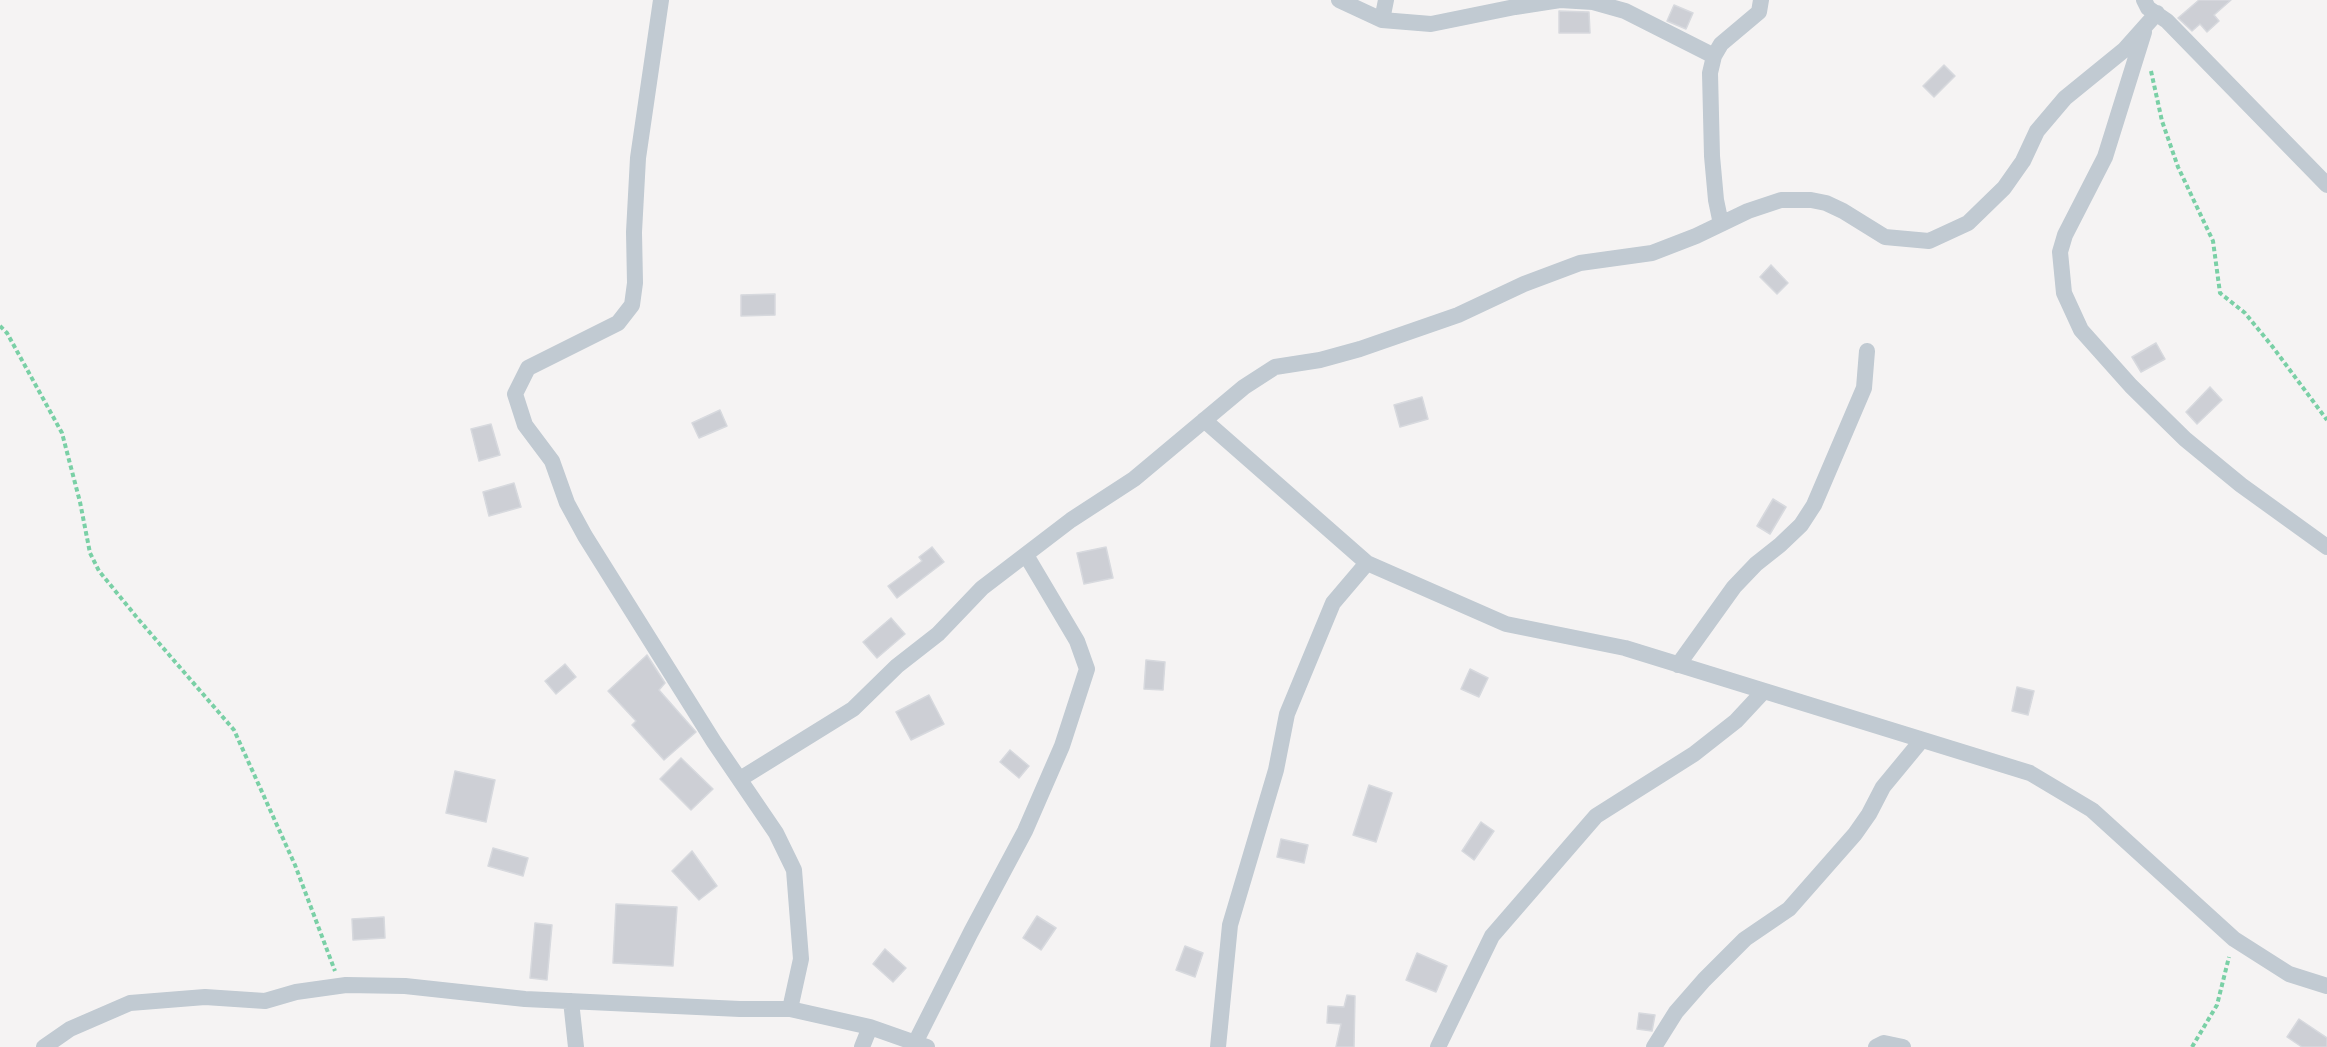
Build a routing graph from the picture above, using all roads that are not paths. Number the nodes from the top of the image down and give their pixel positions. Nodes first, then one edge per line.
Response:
1 (661, 0) edge
2 (1339, 0) edge
3 (1386, 0) edge
4 (1761, 0) edge
5 (2144, 0) edge
6 (1382, 20) junction
7 (2151, 20) junction
8 (1714, 57) junction
9 (2327, 185) edge
10 (1721, 224) junction
11 (1868, 351) dead end
12 (1204, 420) junction
13 (2327, 547) edge
14 (1026, 555) junction
15 (1367, 563) junction
16 (1678, 665) junction
17 (1763, 692) junction
18 (1921, 741) junction
19 (740, 779) junction
20 (2327, 986) edge
21 (571, 1001) junction
22 (790, 1009) junction
23 (870, 1028) junction
24 (921, 1045) edge
25 (44, 1047) edge
26 (576, 1047) edge
27 (862, 1047) edge
28 (1218, 1047) edge
29 (1438, 1047) edge
30 (1654, 1047) edge
31 (1876, 1047) edge
32 (1903, 1047) edge

1 - 19 street
2 - 6 street
3 - 6 street
4 - 8 street
5 - 7 street
6 - 8 street
7 - 9 street
7 - 10 street
7 - 13 street
8 - 10 street
10 - 12 street
11 - 16 street
12 - 14 street
12 - 15 street
14 - 19 street
14 - 24 street
15 - 16 street
15 - 28 street
16 - 17 street
17 - 18 street
17 - 29 street
18 - 20 street
18 - 30 street
19 - 22 street
21 - 22 street
21 - 25 street
21 - 26 street
22 - 23 street
23 - 24 street
23 - 27 street
31 - 32 street

